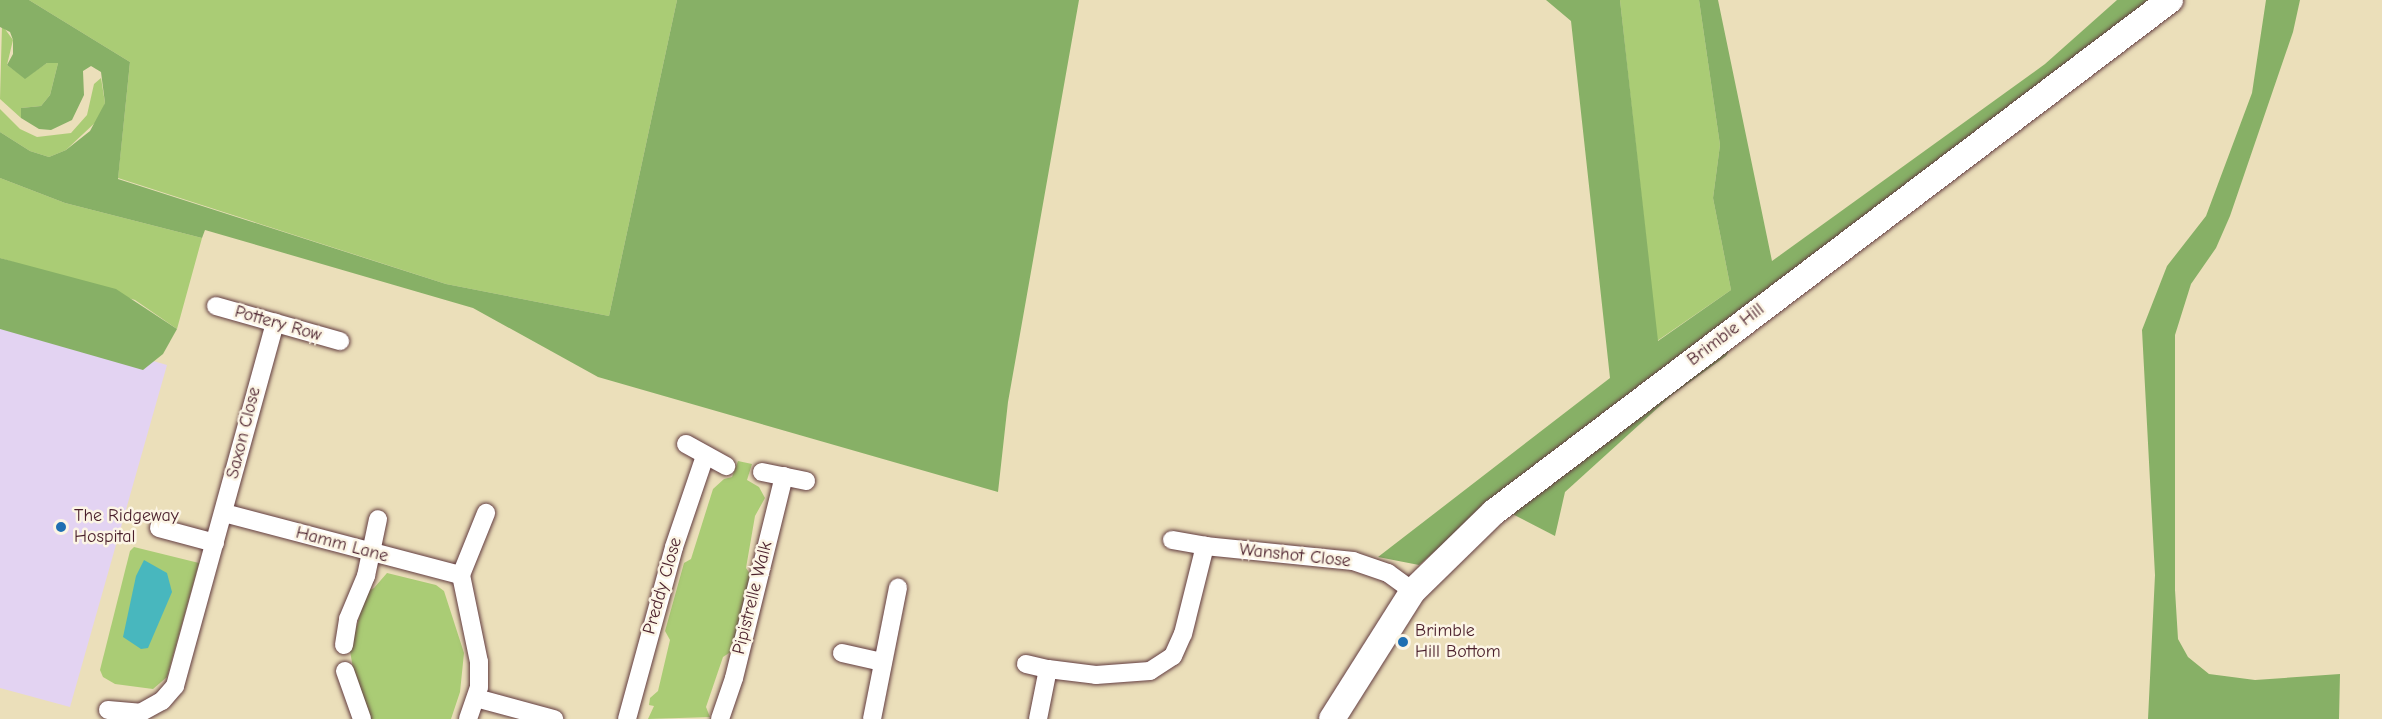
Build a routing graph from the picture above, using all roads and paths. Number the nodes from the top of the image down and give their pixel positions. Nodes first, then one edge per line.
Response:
1 (2170, 0) edge
2 (216, 306) dead end
3 (275, 323) junction
4 (340, 341) dead end
5 (687, 444) dead end
6 (705, 456) junction
7 (726, 466) dead end
8 (762, 472) dead end
9 (784, 476) junction
10 (806, 481) dead end
11 (224, 513) junction
12 (486, 513) dead end
13 (378, 519) dead end
14 (159, 528) dead end
15 (1172, 540) dead end
16 (215, 543) junction
17 (1205, 546) junction
18 (370, 553) junction
19 (461, 575) junction
20 (898, 588) dead end
21 (1413, 591) junction
22 (344, 645) dead end
23 (842, 653) dead end
24 (882, 662) junction
25 (1026, 664) dead end
26 (1048, 669) junction
27 (345, 671) dead end
28 (476, 698) junction
29 (108, 710) dead end
30 (362, 719) edge
31 (468, 719) edge
32 (554, 719) edge
33 (627, 719) edge
34 (720, 719) edge
35 (872, 719) edge
36 (1038, 719) edge
37 (1332, 719) edge

1 - 21 main road, Brimble Hill
2 - 3 street, Pottery Row
3 - 4 street, Pottery Row
3 - 11 street, Saxon Close
5 - 6 street
6 - 7 street
6 - 33 street, Preddy Close
8 - 9 street
9 - 10 street
9 - 34 street, Pipistrelle Walk
11 - 16 street, Saxon Close
11 - 18 street, Hamm Lane
12 - 19 street
13 - 18 street
14 - 16 street
15 - 17 street, Wanshot Close
16 - 29 street, Saxon Close
17 - 21 street, Wanshot Close
17 - 26 street
18 - 19 street, Hamm Lane
18 - 22 street
19 - 28 street
20 - 24 street
21 - 37 main road, Brimble Hill
23 - 24 street
24 - 35 street
25 - 26 street
26 - 36 street
27 - 30 street
28 - 31 street
28 - 32 street

